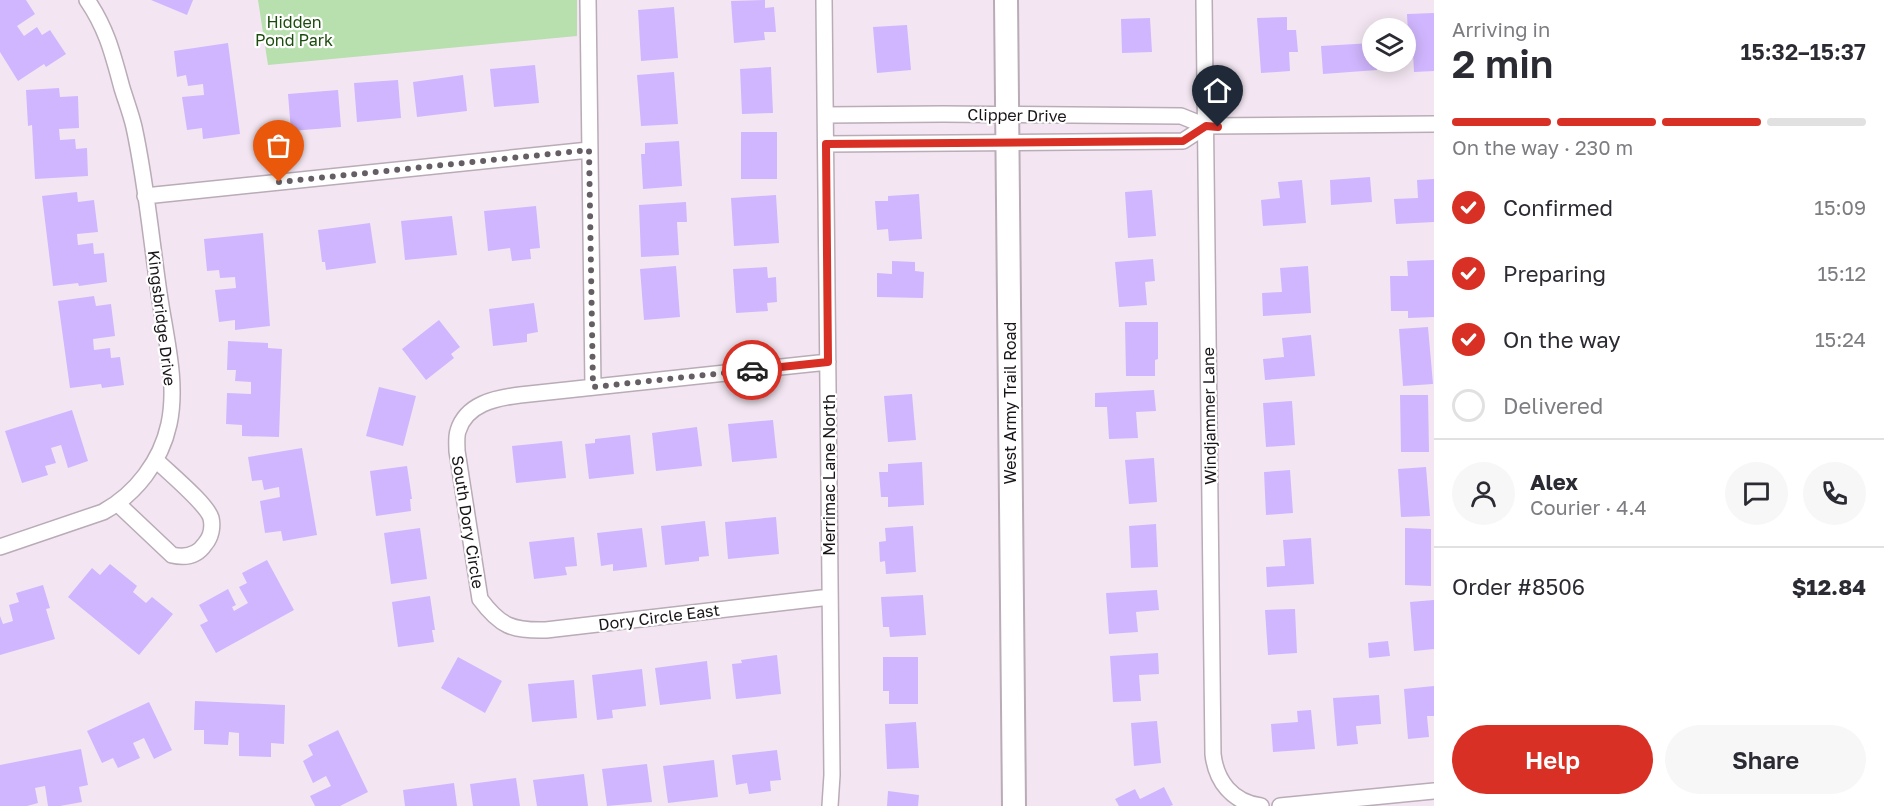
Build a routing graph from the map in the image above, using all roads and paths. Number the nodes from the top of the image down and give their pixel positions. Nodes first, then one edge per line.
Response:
1 (87, 0) edge
2 (588, 0) edge
3 (824, 0) edge
4 (1006, 0) edge
5 (1204, 0) edge
6 (826, 115) junction
7 (1008, 115) junction
8 (1434, 124) edge
9 (1206, 126) junction
10 (1008, 142) junction
11 (826, 144) junction
12 (589, 150) junction
13 (146, 196) junction
14 (828, 362) junction
15 (593, 387) junction
16 (156, 460) junction
17 (118, 504) junction
18 (0, 547) edge
19 (830, 597) junction
20 (492, 615) joint
21 (1434, 790) edge
22 (830, 806) edge
23 (1014, 806) edge
24 (1262, 806) edge
25 (1280, 806) edge

1 - 13 street, Kingsbridge Drive
2 - 12 street
3 - 6 street, Merrimac Lane North
4 - 7 main road, West Army Trail Road
5 - 9 street, Windjammer Lane
6 - 7 street, Clipper Drive
6 - 11 street, Merrimac Lane North
7 - 9 street, Clipper Drive
7 - 10 main road, West Army Trail Road
8 - 9 street, Clipper Drive
9 - 10 street, Clipper Drive
9 - 24 street, Windjammer Lane
10 - 11 street, Clipper Drive
10 - 23 main road, West Army Trail Road
11 - 14 street, Merrimac Lane North
12 - 13 street
12 - 15 street
13 - 16 street, Kingsbridge Drive
14 - 15 street, South Dory Circle
14 - 19 street, Merrimac Lane North
15 - 20 street, South Dory Circle
16 - 17 street, Kingsbridge Drive
16 - 17 street
17 - 18 street, Kingsbridge Drive
19 - 20 street, Dory Circle East
19 - 22 street, Merrimac Lane North
21 - 25 street

